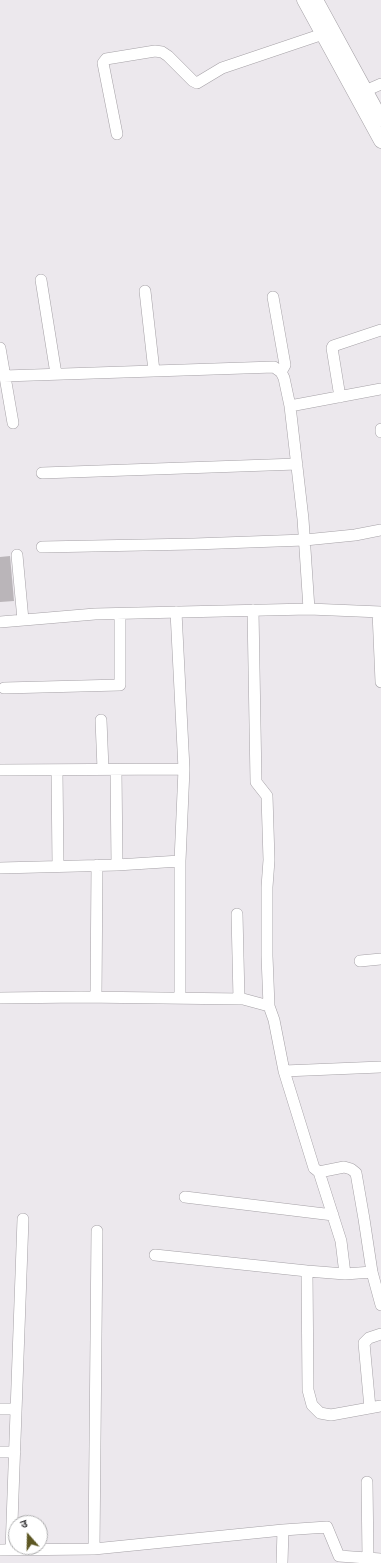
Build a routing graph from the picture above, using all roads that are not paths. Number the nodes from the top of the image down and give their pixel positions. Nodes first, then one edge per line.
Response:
1 (304, 0) edge
2 (316, 0) edge
3 (323, 34) junction
4 (381, 84) edge
5 (365, 91) junction
6 (381, 119) edge
7 (117, 134) dead end
8 (381, 141) edge
9 (41, 280) dead end
10 (145, 291) dead end
11 (273, 297) dead end
12 (381, 330) edge
13 (0, 348) edge
14 (154, 371) junction
15 (281, 372) junction
16 (56, 374) junction
17 (4, 376) junction
18 (381, 389) edge
19 (340, 397) junction
20 (290, 406) junction
21 (13, 423) dead end
22 (297, 464) junction
23 (42, 473) dead end
24 (381, 530) edge
25 (304, 540) junction
26 (42, 547) dead end
27 (17, 556) dead end
28 (309, 609) junction
29 (253, 610) junction
30 (176, 612) junction
31 (380, 612) edge
32 (120, 614) junction
33 (23, 620) junction
34 (0, 622) edge
35 (381, 682) edge
36 (4, 688) dead end
37 (101, 720) dead end
38 (103, 769) junction
39 (184, 769) junction
40 (0, 770) edge
41 (57, 770) junction
42 (116, 770) junction
43 (180, 861) junction
44 (117, 865) junction
45 (58, 866) junction
46 (97, 866) junction
47 (0, 868) edge
48 (237, 914) dead end
49 (381, 959) edge
50 (360, 961) dead end
51 (96, 997) junction
52 (0, 998) edge
53 (180, 998) junction
54 (239, 999) junction
55 (269, 1006) junction
56 (381, 1067) edge
57 (284, 1071) junction
58 (319, 1172) junction
59 (185, 1197) dead end
60 (333, 1215) junction
61 (23, 1219) dead end
62 (97, 1231) dead end
63 (155, 1255) dead end
64 (307, 1271) junction
65 (372, 1272) junction
66 (345, 1274) junction
67 (381, 1305) edge
68 (381, 1334) edge
69 (381, 1406) edge
70 (370, 1408) junction
71 (0, 1409) edge
72 (16, 1409) junction
73 (0, 1452) edge
74 (15, 1452) junction
75 (367, 1482) dead end
76 (283, 1530) junction
77 (94, 1549) junction
78 (6, 1550) edge
79 (368, 1558) junction
80 (381, 1558) edge
81 (282, 1563) edge

1 - 3 main road
2 - 5 main road
3 - 7 street
3 - 8 main road
4 - 5 street
5 - 6 main road
9 - 16 street
10 - 14 street
11 - 15 street
12 - 19 street
13 - 17 street
14 - 15 street
14 - 16 street
15 - 20 street
16 - 17 street
17 - 21 street
18 - 19 street
19 - 20 street
20 - 22 street
22 - 23 street
22 - 25 street
24 - 25 street
25 - 26 street
25 - 28 street
27 - 33 street
28 - 29 street
28 - 31 street
29 - 30 street
29 - 55 street
30 - 32 street
30 - 39 street
31 - 35 street
32 - 33 street
32 - 36 street
33 - 34 street
37 - 38 street
38 - 41 street
38 - 42 street
39 - 42 street
39 - 43 street
40 - 41 street
41 - 45 street
42 - 44 street
43 - 44 street
43 - 53 street
44 - 46 street
45 - 46 street
45 - 47 street
46 - 51 street
48 - 54 street
49 - 50 street
51 - 52 street
51 - 53 street
53 - 54 street
54 - 55 street
55 - 57 street
56 - 57 street
57 - 58 street
58 - 60 street
58 - 65 street
59 - 60 street
60 - 66 street
61 - 72 street
62 - 77 street
63 - 64 street
64 - 66 street
64 - 70 street
65 - 66 street
65 - 67 street
68 - 70 street
69 - 70 street
71 - 72 street
72 - 74 street
73 - 74 street
74 - 78 street
75 - 79 street
76 - 77 street
76 - 79 street
76 - 81 street
77 - 78 street
79 - 80 street

